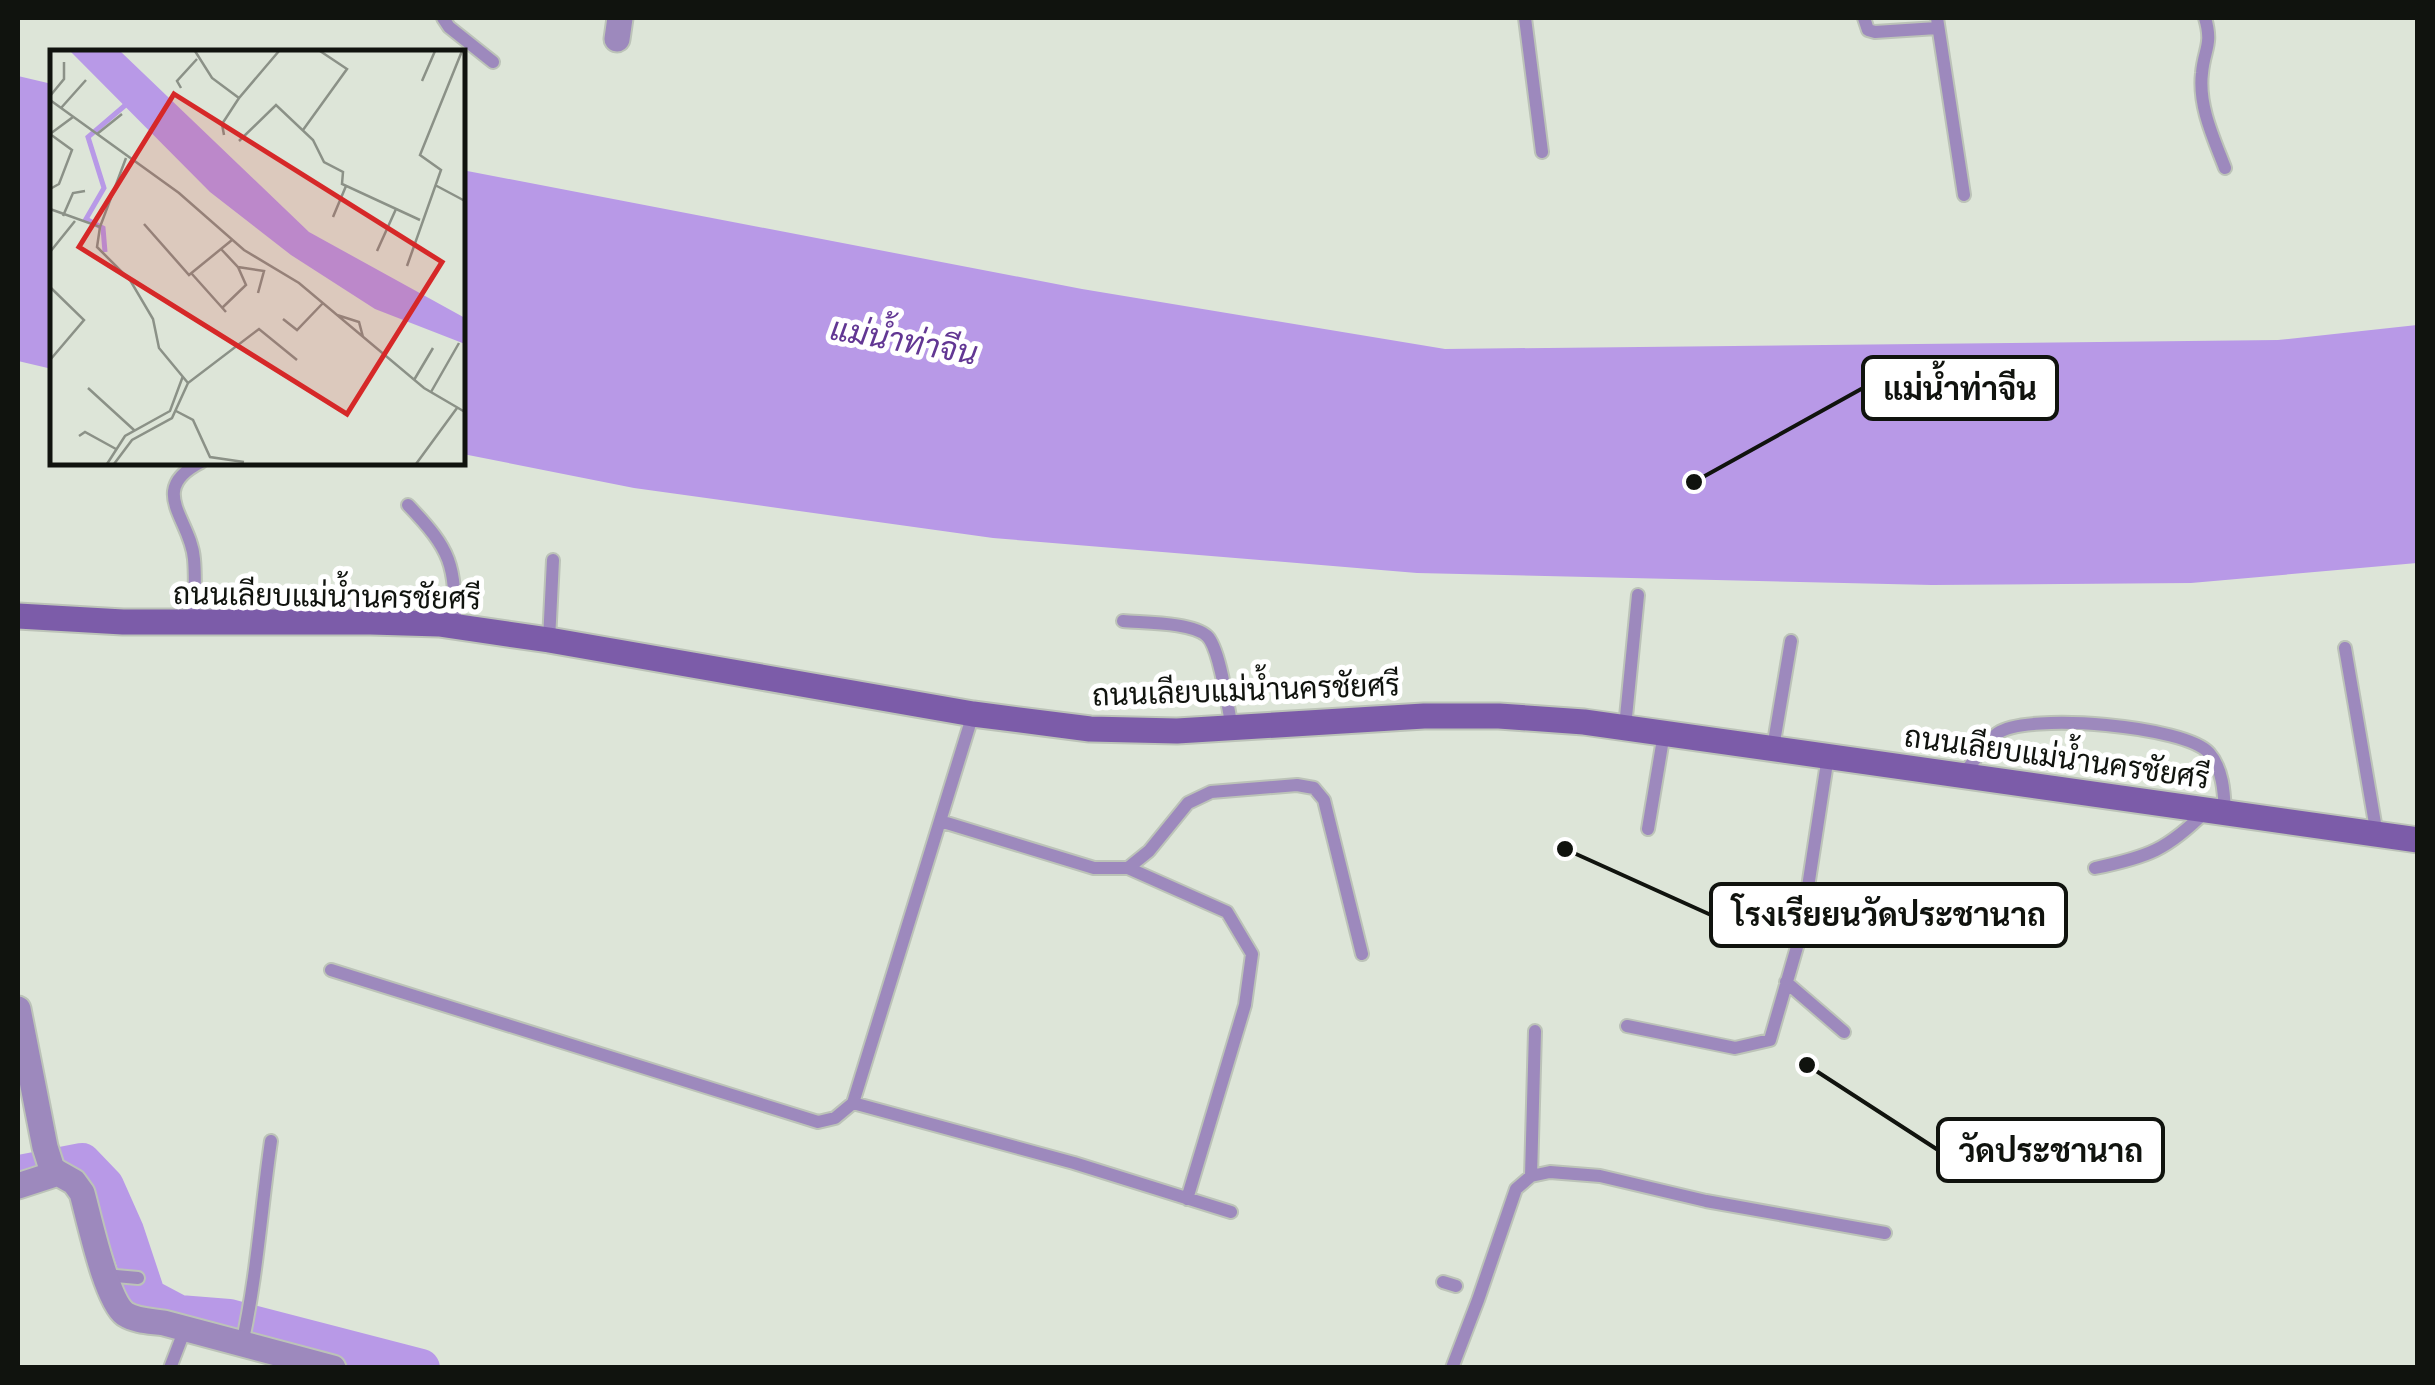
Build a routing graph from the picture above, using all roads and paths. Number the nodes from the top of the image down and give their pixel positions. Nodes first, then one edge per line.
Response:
1 (444, 18) edge
2 (1525, 18) edge
3 (1864, 18) edge
4 (2205, 18) edge
5 (1937, 23) edge
6 (493, 62) dead end
7 (1542, 152) dead end
8 (2225, 168) dead end
9 (1964, 194) dead end
10 (196, 465) edge
11 (408, 506) dead end
12 (552, 560) dead end
13 (1638, 595) dead end
14 (18, 616) edge
15 (1123, 621) dead end
16 (194, 623) junction
17 (455, 626) junction
18 (550, 640) junction
19 (1791, 641) dead end
20 (2345, 648) dead end
21 (973, 714) junction
22 (1232, 728) junction
23 (1626, 728) junction
24 (1664, 733) junction
25 (1773, 748) junction
26 (1828, 756) junction
27 (1962, 775) junction
28 (2216, 811) junction
29 (940, 821) junction
30 (1648, 828) dead end
31 (2377, 836) junction
32 (2418, 840) edge
33 (1128, 868) junction
34 (2095, 868) dead end
35 (1362, 954) dead end
36 (332, 970) dead end
37 (1786, 982) junction
38 (18, 1012) edge
39 (1627, 1026) dead end
40 (1535, 1031) dead end
41 (1844, 1032) dead end
42 (26, 1089) edge
43 (852, 1103) junction
44 (272, 1141) dead end
45 (52, 1163) junction
46 (1531, 1176) junction
47 (18, 1186) edge
48 (1187, 1199) junction
49 (1230, 1212) dead end
50 (1885, 1233) dead end
51 (184, 1329) junction
52 (244, 1337) junction
53 (170, 1368) edge
54 (333, 1368) edge
55 (1452, 1368) edge

1 - 6 lane
2 - 7 lane
3 - 5 lane
4 - 8 lane
5 - 9 lane
10 - 16 lane
11 - 17 lane
12 - 18 lane
13 - 23 lane
14 - 16 main road, ถนนเลียบแม่น้ำนครชัยศรี
15 - 22 lane
16 - 17 main road, ถนนเลียบแม่น้ำนครชัยศรี
17 - 18 main road, ถนนเลียบแม่น้ำนครชัยศรี
18 - 21 main road, ถนนเลียบแม่น้ำนครชัยศรี
19 - 25 lane
20 - 31 lane
21 - 22 main road, ถนนเลียบแม่น้ำนครชัยศรี
21 - 29 lane
22 - 23 main road, ถนนเลียบแม่น้ำนครชัยศรี
23 - 24 main road, ถนนเลียบแม่น้ำนครชัยศรี
24 - 25 main road, ถนนเลียบแม่น้ำนครชัยศรี
24 - 30 lane
25 - 26 main road, ถนนเลียบแม่น้ำนครชัยศรี
26 - 27 main road, ถนนเลียบแม่น้ำนครชัยศรี
26 - 37 lane
27 - 28 main road, ถนนเลียบแม่น้ำนครชัยศรี
27 - 28 lane
28 - 31 main road, ถนนเลียบแม่น้ำนครชัยศรี
28 - 34 lane
29 - 33 lane
29 - 43 lane
31 - 32 main road, ถนนเลียบแม่น้ำนครชัยศรี
33 - 35 lane
33 - 48 lane
36 - 43 lane
37 - 39 lane
37 - 41 lane
38 - 42 street
40 - 46 lane
42 - 45 street
43 - 48 lane
44 - 52 lane
45 - 47 street
45 - 51 street
46 - 50 lane
46 - 55 lane
48 - 49 lane
51 - 52 street
51 - 53 lane
52 - 54 street

